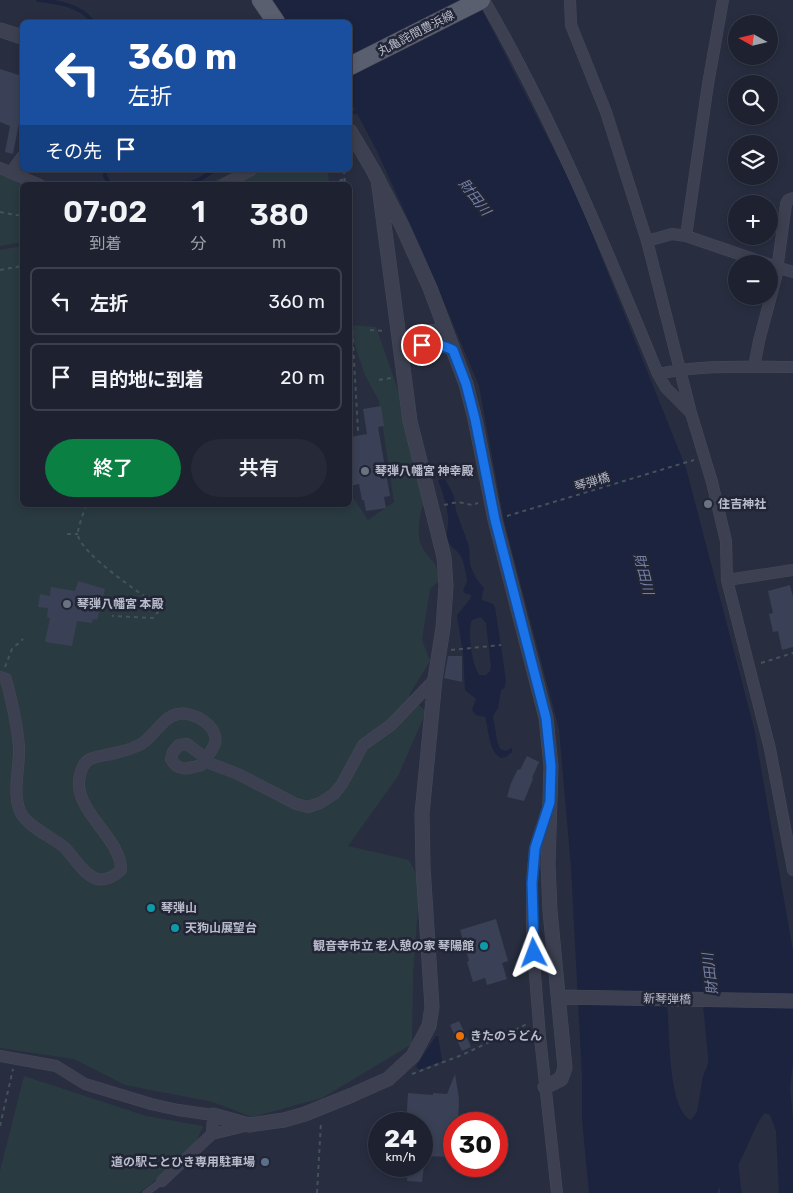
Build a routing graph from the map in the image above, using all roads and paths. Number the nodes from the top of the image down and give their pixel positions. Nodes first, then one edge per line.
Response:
1 (261, 0) edge
2 (481, 0) edge
3 (570, 0) edge
4 (723, 0) edge
5 (275, 20) edge
6 (0, 30) edge
7 (20, 35) edge
8 (352, 65) edge
9 (352, 134) edge
10 (20, 159) edge
11 (5, 170) edge
12 (247, 172) edge
13 (344, 172) edge
14 (345, 179) joint
15 (378, 179) junction
16 (33, 182) edge
17 (229, 182) edge
18 (334, 182) edge
19 (793, 198) edge
20 (0, 212) edge
21 (20, 216) edge
22 (686, 236) junction
23 (647, 241) junction
24 (742, 255) edge
25 (773, 255) edge
26 (20, 266) edge
27 (778, 267) edge
28 (0, 270) edge
29 (793, 272) edge
30 (768, 305) edge
31 (352, 327) edge
32 (445, 329) junction
33 (370, 330) dead end
34 (387, 332) dead end
35 (399, 342) junction
36 (453, 350) junction
37 (401, 358) junction
38 (754, 367) junction
39 (793, 367) edge
40 (681, 369) junction
41 (658, 374) junction
42 (392, 378) dead end
43 (379, 380) dead end
44 (691, 413) junction
45 (358, 431) dead end
46 (688, 462) dead end
47 (491, 501) junction
48 (442, 506) dead end
49 (85, 507) edge
50 (501, 518) dead end
51 (67, 534) dead end
52 (78, 534) junction
53 (793, 570) edge
54 (727, 580) junction
55 (112, 616) dead end
56 (23, 639) dead end
57 (501, 645) dead end
58 (460, 650) dead end
59 (793, 653) edge
60 (749, 666) junction
61 (3, 678) edge
62 (435, 679) junction
63 (199, 753) dead end
64 (209, 763) dead end
65 (550, 802) junction
66 (793, 870) edge
67 (565, 997) junction
68 (793, 1001) edge
69 (539, 1019) junction
70 (0, 1056) edge
71 (15, 1060) junction
72 (410, 1075) dead end
73 (545, 1087) junction
74 (322, 1107) junction
75 (213, 1115) junction
76 (249, 1125) junction
77 (0, 1126) edge
78 (212, 1134) junction
79 (162, 1181) joint
80 (146, 1193) edge
81 (317, 1193) edge
82 (556, 1193) edge

1 - 5 main road
2 - 8 main road, 丸亀詫間豊浜線
2 - 41 street
3 - 23 street
4 - 22 street
6 - 7 street
9 - 15 street
10 - 11 street
11 - 16 street
12 - 17 street
13 - 14 path
14 - 18 path
15 - 32 street
15 - 35 street
19 - 25 street
20 - 21 path
22 - 23 street
22 - 24 street
23 - 40 street
26 - 28 path
27 - 29 street
30 - 38 street
31 - 45 path
32 - 35 street
32 - 36 street
33 - 34 path
35 - 37 street
36 - 37 street
36 - 47 street
37 - 62 street
38 - 39 street
38 - 40 street
40 - 41 street
40 - 44 street
41 - 44 street
42 - 43 path
44 - 54 street
46 - 50 path, 琴弾橋
47 - 48 path
47 - 65 street
49 - 52 path
51 - 52 path
52 - 55 path
53 - 54 street
54 - 60 street
56 - 61 path
57 - 58 path
59 - 60 path
60 - 66 street
61 - 63 street
62 - 64 street
62 - 74 street
65 - 67 street
65 - 69 street
67 - 68 street, 新琴弾橋
67 - 73 street
69 - 72 path
69 - 73 street
70 - 71 street
71 - 75 street
71 - 77 path
73 - 82 street
74 - 76 street
74 - 81 path
75 - 76 street
75 - 78 street
76 - 78 street
78 - 79 street
79 - 80 lane

